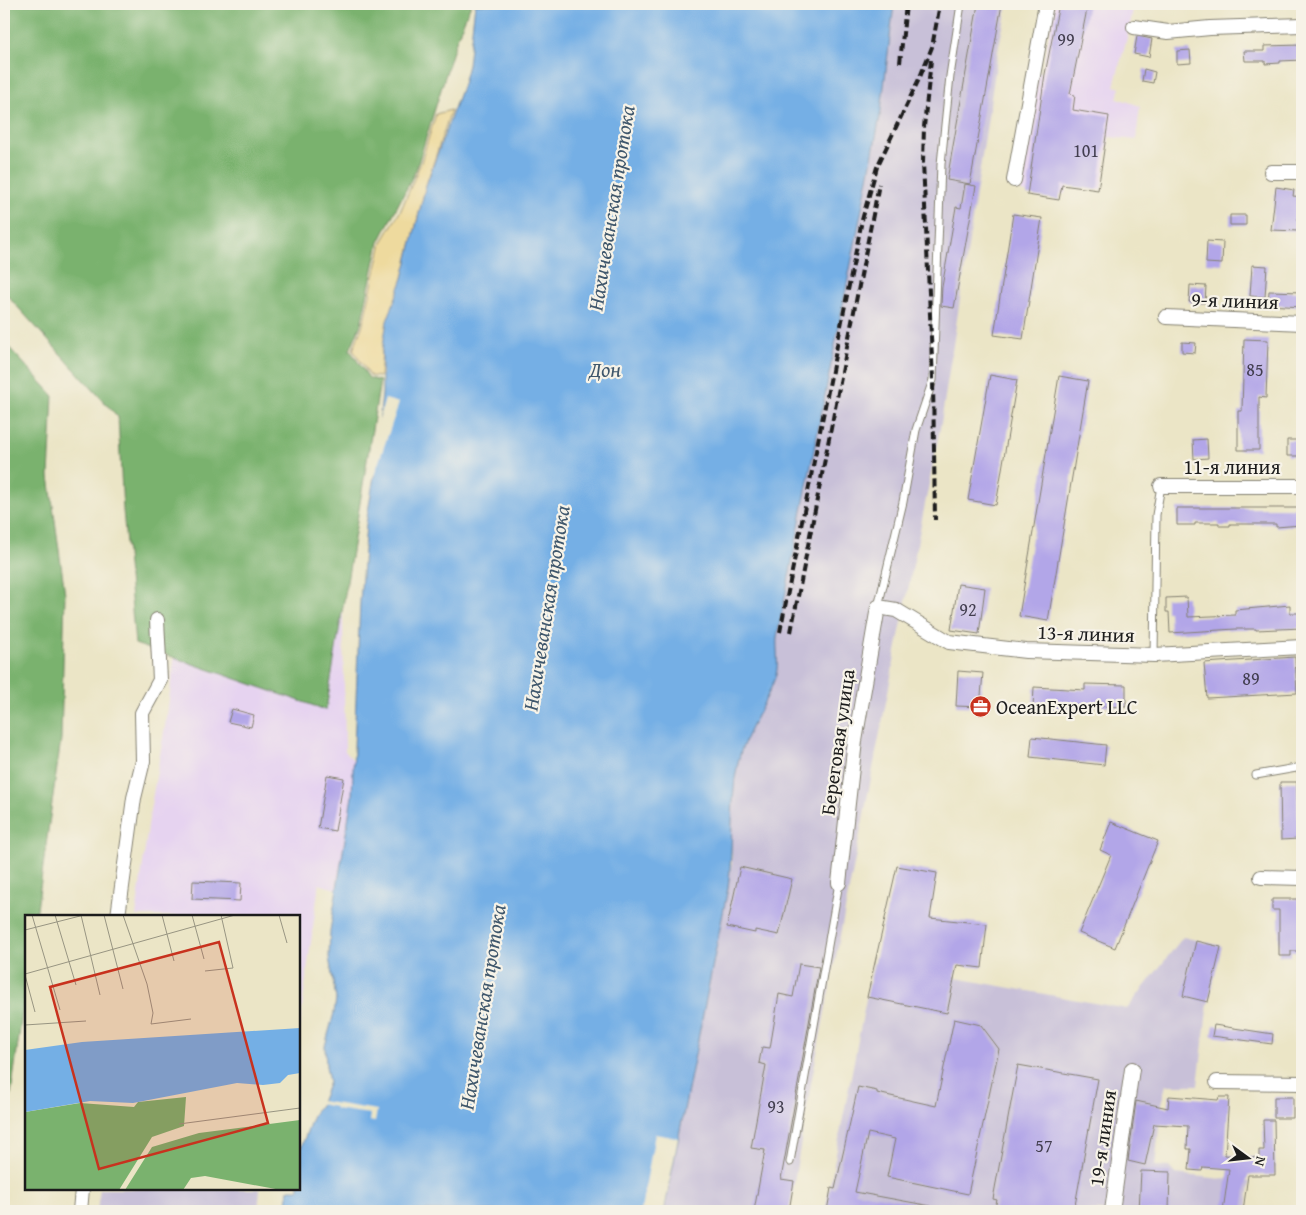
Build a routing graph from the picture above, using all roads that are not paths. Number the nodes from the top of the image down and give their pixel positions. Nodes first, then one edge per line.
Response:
1 (961, 4) edge
2 (1046, 4) edge
3 (1302, 25) edge
4 (1134, 27) dead end
5 (1271, 172) dead end
6 (1302, 172) edge
7 (1014, 180) dead end
8 (1166, 317) dead end
9 (1302, 323) edge
10 (1161, 486) joint
11 (1302, 486) edge
12 (878, 607) junction
13 (157, 620) dead end
14 (1302, 647) edge
15 (1154, 656) junction
16 (1302, 767) edge
17 (1256, 775) dead end
18 (1261, 877) dead end
19 (1302, 878) edge
20 (839, 883) joint
21 (118, 915) edge
22 (1132, 1069) dead end
23 (1217, 1082) dead end
24 (1302, 1083) edge
25 (790, 1162) dead end
26 (82, 1190) edge
27 (80, 1211) edge
28 (1112, 1211) edge

1 - 12 lane
2 - 7 street
3 - 4 street
5 - 6 street
8 - 9 street, 9-я линия
10 - 11 street, 11-я линия
10 - 15 lane
12 - 15 street, 13-я линия
12 - 20 street, Береговая улица
13 - 21 street
14 - 15 street, 13-я линия
16 - 17 lane
18 - 19 street
20 - 25 lane
22 - 28 street, 19-я линия
23 - 24 street
26 - 27 street

